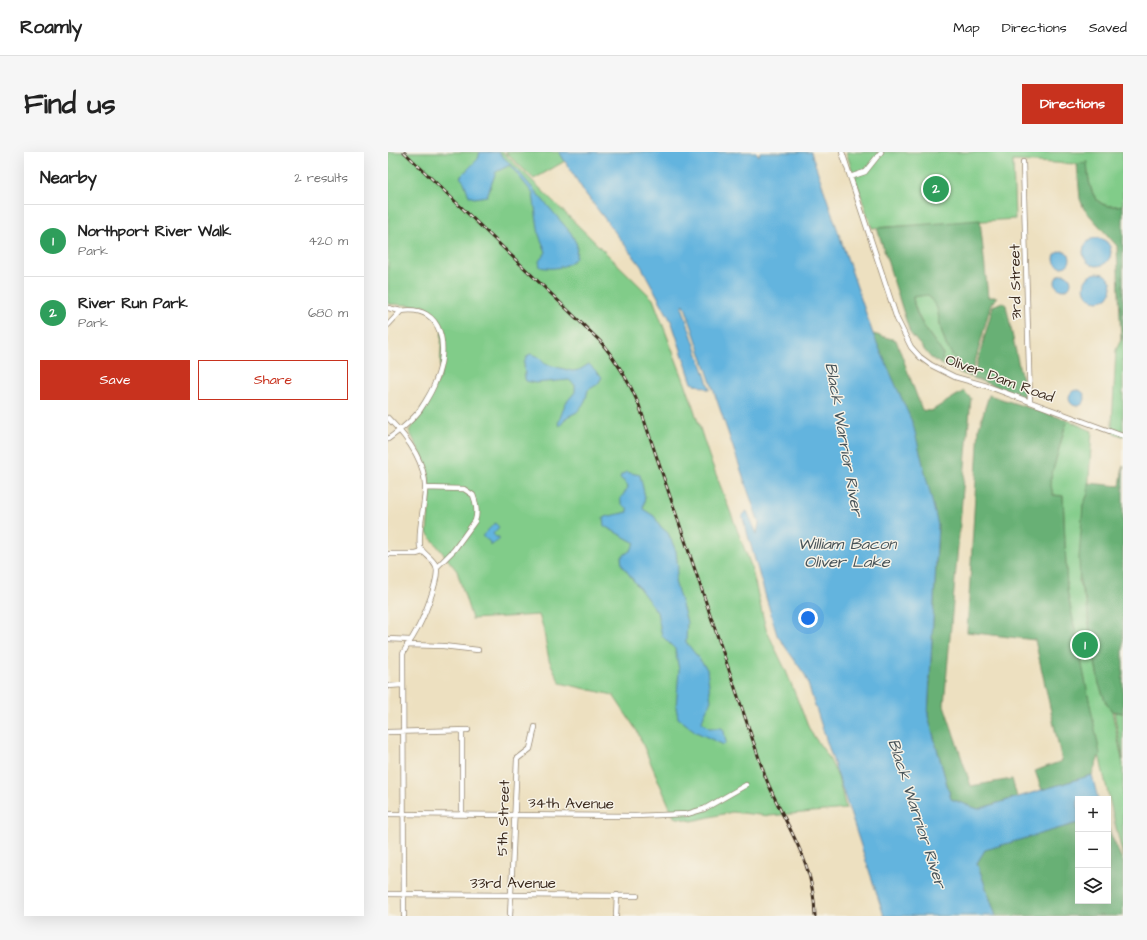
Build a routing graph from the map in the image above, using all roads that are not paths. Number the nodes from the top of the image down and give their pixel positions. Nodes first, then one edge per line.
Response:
1 (842, 152) edge
2 (881, 152) edge
3 (1023, 162) dead end
4 (850, 177) junction
5 (388, 308) edge
6 (401, 310) junction
7 (388, 325) edge
8 (1030, 401) junction
9 (388, 418) edge
10 (400, 430) junction
11 (1123, 436) edge
12 (388, 439) edge
13 (425, 488) junction
14 (423, 552) junction
15 (388, 554) edge
16 (437, 567) junction
17 (388, 639) edge
18 (408, 642) junction
19 (478, 650) dead end
20 (402, 685) junction
21 (388, 686) edge
22 (535, 727) dead end
23 (462, 730) junction
24 (468, 730) dead end
25 (388, 732) edge
26 (403, 732) junction
27 (746, 785) dead end
28 (388, 814) edge
29 (403, 814) junction
30 (462, 814) junction
31 (515, 814) junction
32 (388, 894) edge
33 (404, 894) junction
34 (512, 895) junction
35 (617, 895) junction
36 (638, 896) dead end
37 (404, 916) edge
38 (510, 916) edge
39 (616, 916) edge

1 - 4 street, Oliver Dam Road
2 - 4 street
3 - 8 street, 3rd Street
4 - 8 street, Oliver Dam Road
5 - 6 street
6 - 7 street
6 - 10 street
8 - 11 street, Oliver Dam Road
9 - 10 street
10 - 12 street
10 - 13 street
13 - 14 street
13 - 16 street
14 - 15 street
14 - 16 street
16 - 18 street
17 - 18 street
18 - 19 street
18 - 20 street
20 - 21 street
20 - 26 street
22 - 31 street, 5th Street
23 - 24 street
23 - 26 street
23 - 30 street
25 - 26 street
26 - 29 street
27 - 31 street, 34th Avenue
28 - 29 street, 34th Avenue
29 - 30 street, 34th Avenue
29 - 33 street
30 - 31 street, 34th Avenue
31 - 34 street, 5th Street
32 - 33 street, 33rd Avenue
33 - 34 street, 33rd Avenue
33 - 37 street
34 - 35 street, 33rd Avenue
34 - 38 street, 5th Street
35 - 36 street, 33rd Avenue
35 - 39 street

